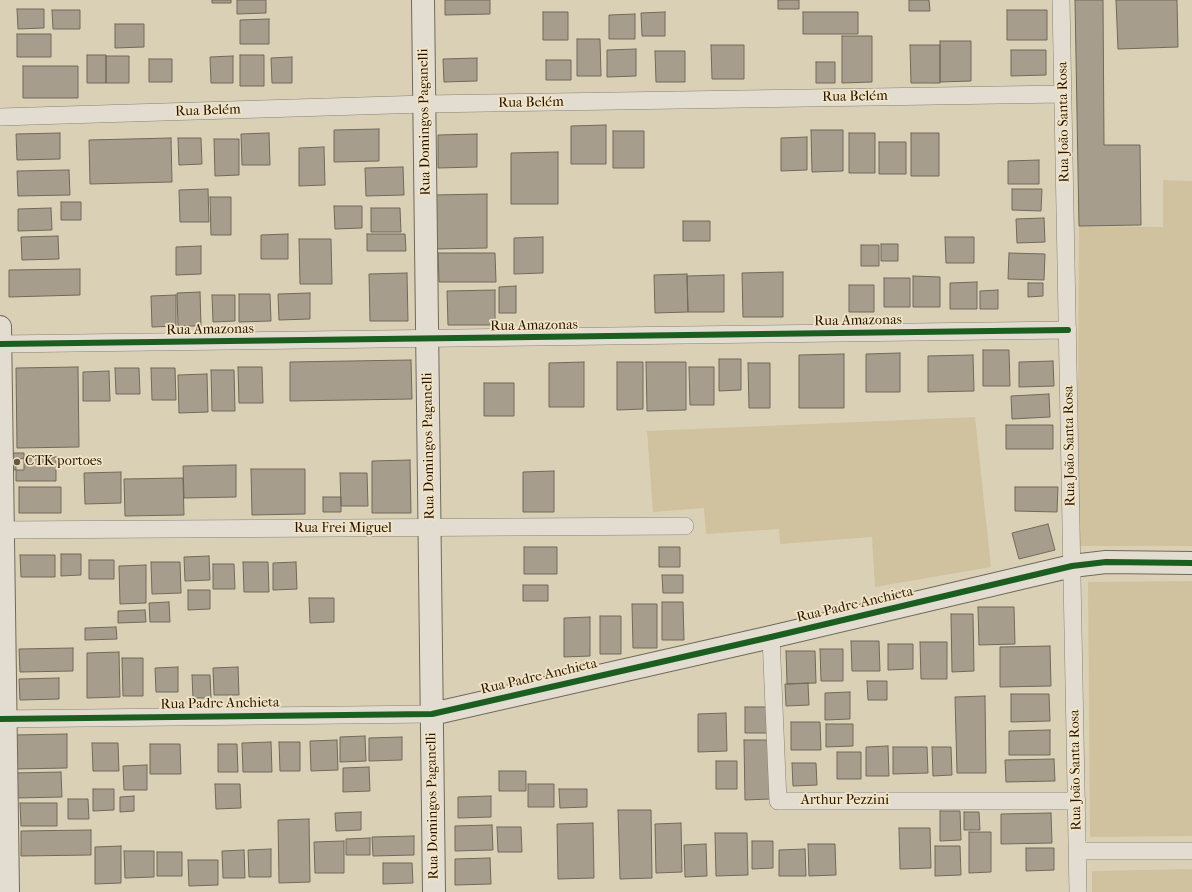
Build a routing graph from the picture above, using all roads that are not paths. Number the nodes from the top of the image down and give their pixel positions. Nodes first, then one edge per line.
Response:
1 (423, 0) edge
2 (1061, 0) edge
3 (1063, 94) junction
4 (425, 104) junction
5 (0, 117) edge
6 (0, 327) edge
7 (1068, 330) junction
8 (428, 339) junction
9 (0, 344) edge
10 (685, 526) dead end
11 (430, 528) junction
12 (1, 530) edge
13 (1192, 563) edge
14 (1072, 566) junction
15 (771, 637) junction
16 (432, 714) junction
17 (3, 719) edge
18 (1077, 801) junction
19 (1078, 851) junction
20 (1192, 851) edge
21 (8, 892) edge
22 (434, 892) edge
23 (1078, 892) edge

1 - 4 street, Rua Domingos Paganelli
2 - 3 street, Rua João Santa Rosa
3 - 4 street, Rua Belém
3 - 7 street, Rua João Santa Rosa
4 - 5 street, Rua Belém
4 - 8 street, Rua Domingos Paganelli
6 - 9 street
7 - 8 street, Rua Amazonas
7 - 14 street, Rua João Santa Rosa
8 - 9 street, Rua Amazonas
8 - 11 street, Rua Domingos Paganelli
9 - 12 street
10 - 11 street, Rua Frei Miguel
11 - 12 street, Rua Frei Miguel
11 - 16 street, Rua Domingos Paganelli
12 - 17 street
13 - 14 street, Rua Padre Anchieta
14 - 15 street, Rua Padre Anchieta
14 - 18 street, Rua João Santa Rosa
15 - 16 street, Rua Padre Anchieta
15 - 18 street, Arthur Pezzini
16 - 17 street, Rua Padre Anchieta
16 - 22 street, Rua Domingos Paganelli
17 - 21 street
18 - 19 street, Rua João Santa Rosa
19 - 20 street
19 - 23 street, Rua João Santa Rosa

